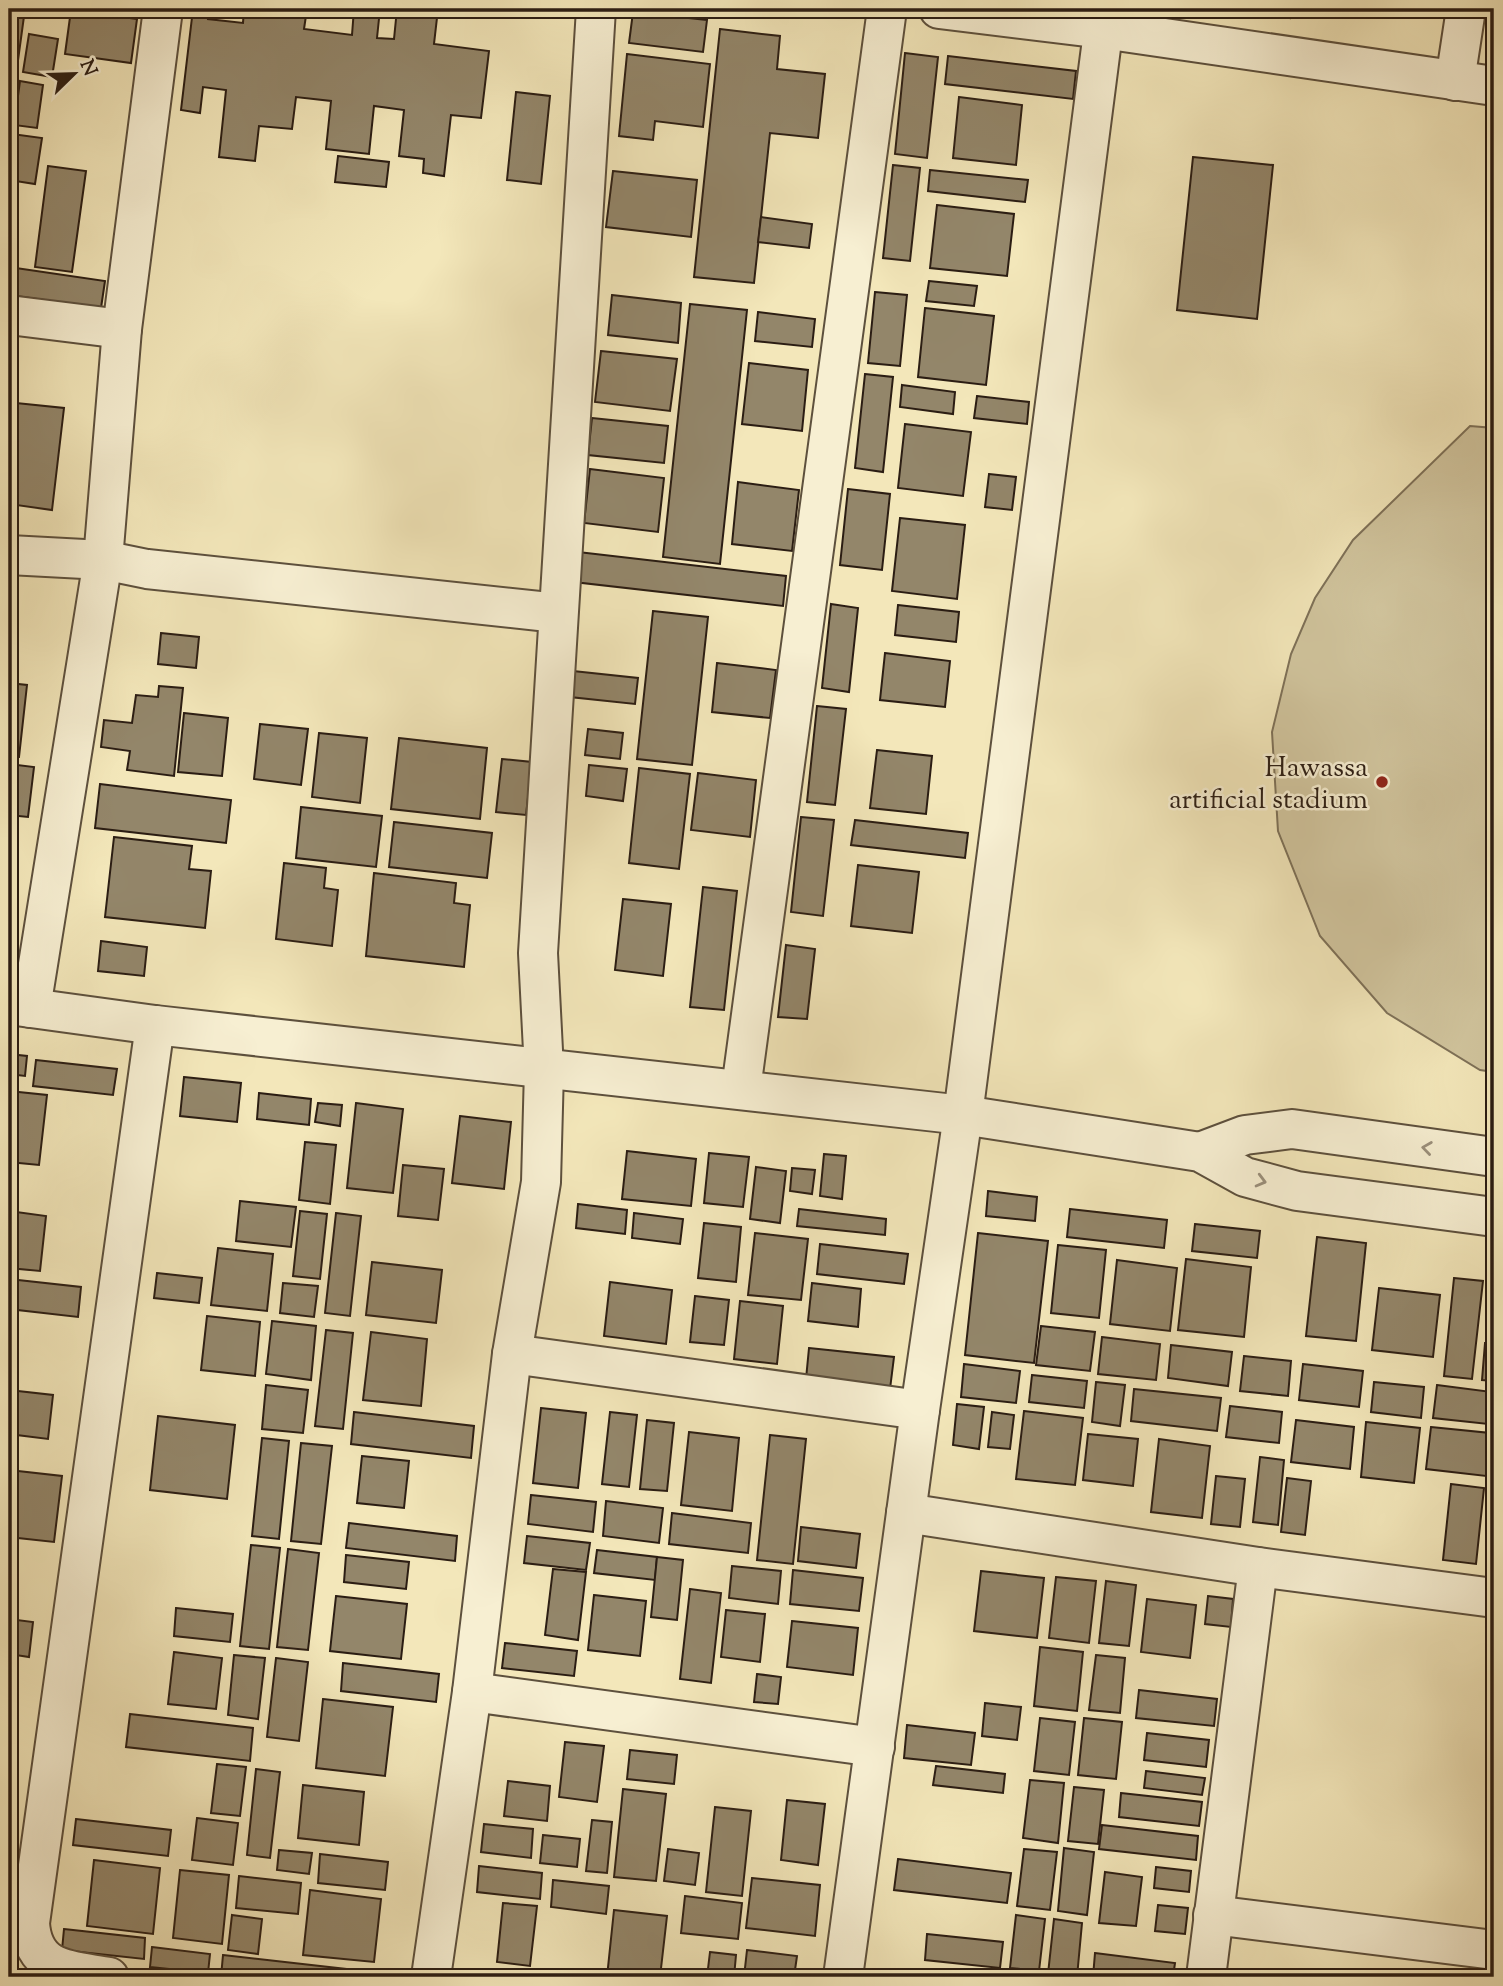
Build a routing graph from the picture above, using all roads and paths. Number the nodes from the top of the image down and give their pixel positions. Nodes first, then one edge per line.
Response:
1 (163, 9) edge
2 (596, 9) edge
3 (887, 9) edge
4 (939, 9) edge
5 (1466, 9) edge
6 (1105, 19) edge
7 (1455, 81) junction
8 (1494, 86) edge
9 (9, 315) edge
10 (122, 329) junction
11 (9, 555) edge
12 (103, 560) junction
13 (558, 613) junction
14 (20, 1006) edge
15 (155, 1025) junction
16 (544, 1070) junction
17 (741, 1089) junction
18 (963, 1115) junction
19 (1200, 1152) junction
20 (1494, 1157) edge
21 (1494, 1217) edge
22 (512, 1354) junction
23 (920, 1410) junction
24 (906, 1513) junction
25 (1258, 1567) junction
26 (1494, 1598) edge
27 (472, 1692) junction
28 (875, 1747) junction
29 (1213, 1915) junction
30 (1494, 1950) edge
31 (109, 1977) edge
32 (432, 1977) edge
33 (843, 1977) edge
34 (1206, 1977) edge

1 - 10 street
2 - 13 street
3 - 17 street
4 - 6 street
5 - 7 street
6 - 7 street
6 - 18 street
7 - 8 street
9 - 10 street
10 - 12 street
11 - 12 street
12 - 13 street
12 - 14 street
13 - 16 street
14 - 15 street
15 - 16 street
15 - 31 street
16 - 17 street
16 - 22 street
17 - 18 street
18 - 19 street
18 - 23 street
20 -> 19 street
19 -> 21 street
22 - 23 street
22 - 27 street
23 - 24 street
24 - 25 street
24 - 28 street
25 - 26 street
25 - 29 street
27 - 28 street
27 - 32 street
28 - 33 street
29 - 30 street
29 - 34 street

